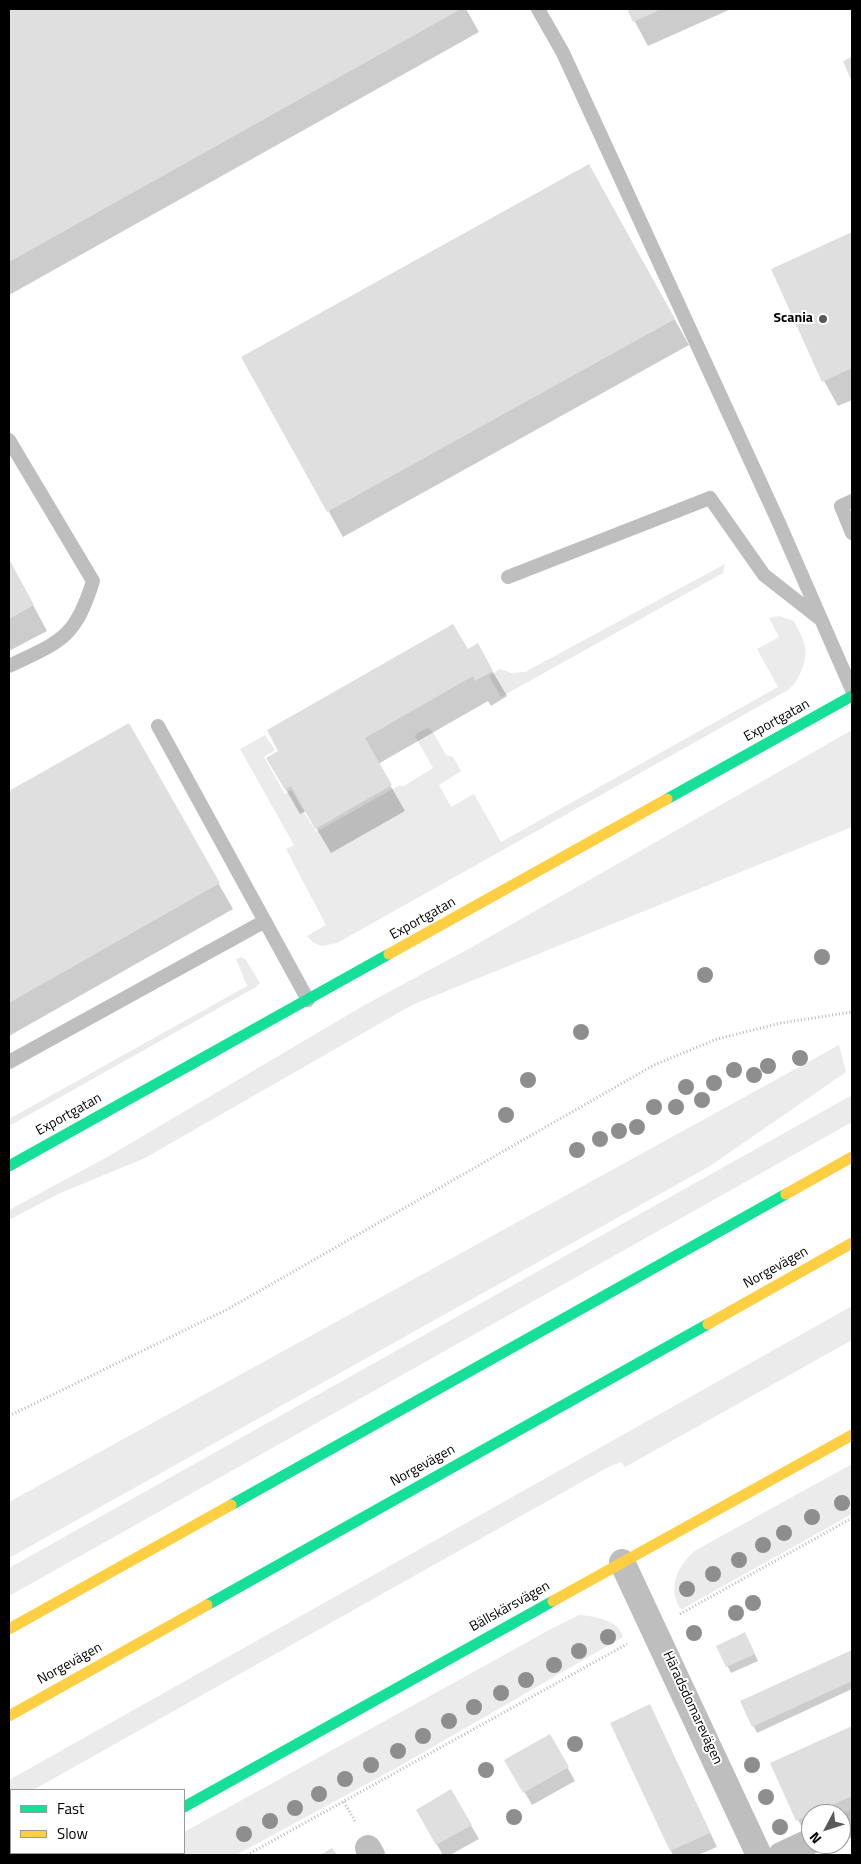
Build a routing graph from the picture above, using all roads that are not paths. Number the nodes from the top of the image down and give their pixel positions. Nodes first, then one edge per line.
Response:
1 (538, 9) edge
2 (9, 440) edge
3 (852, 501) edge
4 (852, 533) edge
5 (508, 576) dead end
6 (820, 618) junction
7 (9, 666) edge
8 (852, 690) edge
9 (852, 696) edge
10 (158, 726) dead end
11 (265, 921) junction
12 (308, 1000) junction
13 (9, 1062) edge
14 (852, 1157) edge
15 (9, 1166) edge
16 (852, 1243) edge
17 (852, 1435) edge
18 (622, 1562) junction
19 (9, 1629) edge
20 (9, 1716) edge
21 (185, 1806) edge
22 (801, 1846) edge
23 (759, 1855) edge
24 (781, 1855) edge

1 - 6 lane
2 - 7 lane
3 - 4 lane
5 - 6 lane
6 - 8 lane
9 - 12 main road, Exportgatan
10 - 11 lane
11 - 12 lane
11 - 13 lane
12 - 15 main road, Exportgatan
14 - 19 main road
16 - 20 main road, Norgevägen
17 - 18 main road, Bällskärsvägen
18 - 21 main road, Bällskärsvägen
18 - 23 street, Häradsdomarevägen
22 - 24 street

